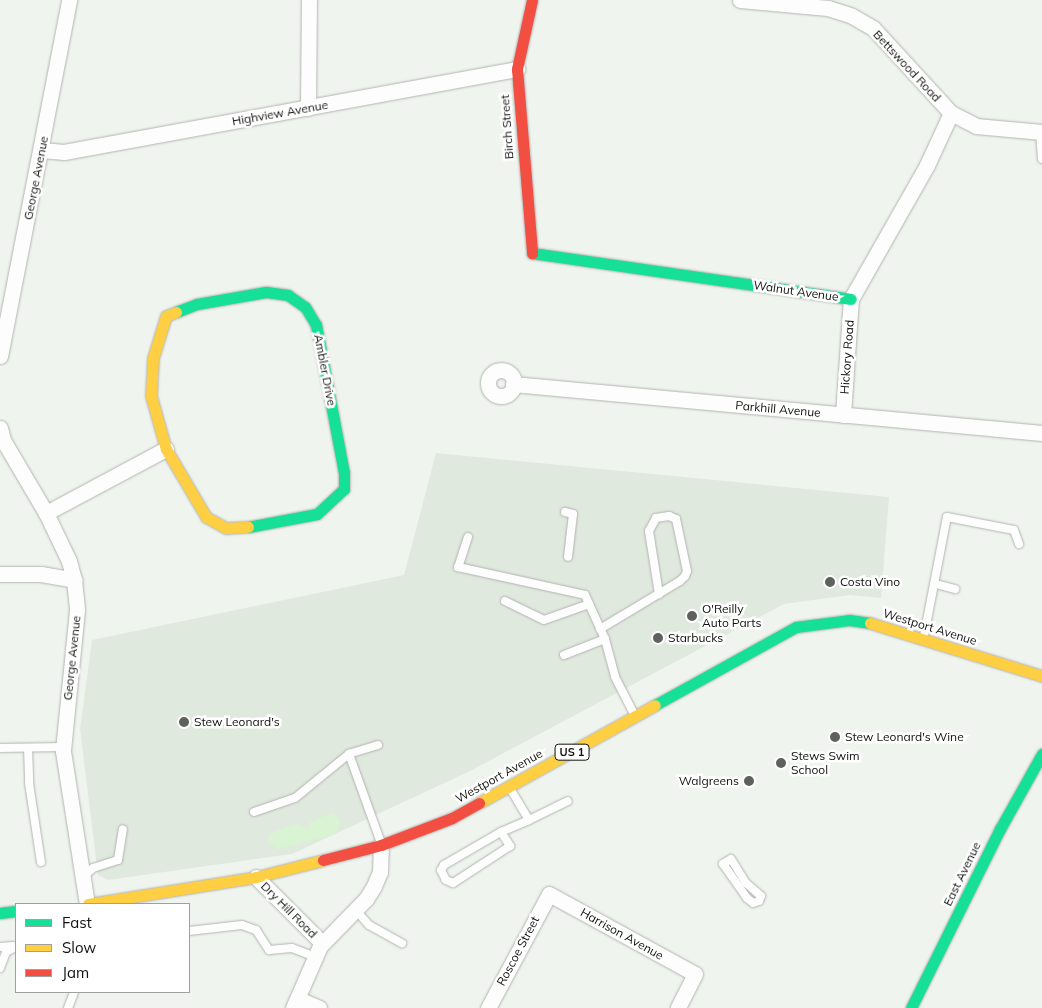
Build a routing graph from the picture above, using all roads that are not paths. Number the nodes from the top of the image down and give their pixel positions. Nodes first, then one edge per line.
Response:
1 (68, 0) edge
2 (309, 0) edge
3 (532, 0) edge
4 (740, 0) edge
5 (517, 70) junction
6 (308, 108) junction
7 (951, 113) junction
8 (1041, 131) edge
9 (42, 150) junction
10 (1042, 159) edge
11 (532, 253) joint
12 (851, 298) junction
13 (0, 356) edge
14 (513, 384) dead end
15 (843, 415) junction
16 (0, 428) edge
17 (1042, 433) edge
18 (166, 449) junction
19 (565, 512) dead end
20 (46, 513) junction
21 (988, 525) junction
22 (987, 534) dead end
23 (468, 537) dead end
24 (1019, 544) dead end
25 (568, 557) dead end
26 (0, 574) edge
27 (74, 580) junction
28 (936, 584) junction
29 (955, 589) dead end
30 (659, 594) junction
31 (505, 600) dead end
32 (589, 604) junction
33 (600, 629) junction
34 (923, 638) junction
35 (605, 639) junction
36 (564, 655) dead end
37 (1042, 676) edge
38 (635, 716) junction
39 (378, 745) dead end
40 (63, 747) junction
41 (0, 748) edge
42 (28, 748) junction
43 (349, 754) junction
44 (1042, 754) edge
45 (509, 786) junction
46 (568, 801) dead end
47 (254, 812) dead end
48 (529, 820) junction
49 (123, 829) dead end
50 (500, 832) junction
51 (381, 845) junction
52 (42, 862) dead end
53 (723, 864) joint
54 (83, 877) junction
55 (256, 877) junction
56 (165, 892) junction
57 (549, 894) joint
58 (88, 903) edge
59 (94, 903) edge
60 (167, 903) edge
61 (355, 910) junction
62 (15, 912) edge
63 (0, 913) edge
64 (190, 931) edge
65 (322, 943) junction
66 (402, 943) dead end
67 (15, 946) edge
68 (0, 947) edge
69 (315, 957) junction
70 (0, 968) edge
71 (74, 993) edge
72 (295, 1003) edge
73 (68, 1008) edge
74 (319, 1008) edge
75 (488, 1008) edge
76 (678, 1008) edge
77 (911, 1008) edge

1 - 9 street, George Avenue
2 - 6 street
3 - 5 main road, Birch Street
4 - 7 street, Bettswood Road
5 - 6 street, Highview Avenue
5 - 11 main road, Birch Street
6 - 9 street, Highview Avenue
7 - 8 street, Bettswood Road
7 - 12 street, Walnut Avenue
8 - 10 lane
9 - 13 street, George Avenue
11 - 12 main road, Walnut Avenue
12 - 15 street, Hickory Road
14 - 15 street, Parkhill Avenue
15 - 17 street, Parkhill Avenue
16 - 20 street, George Avenue
18 - 18 main road, Ambler Drive
18 - 20 street
19 - 25 lane
20 - 27 street, George Avenue
21 - 22 lane
21 - 24 lane
21 - 28 lane
23 - 32 lane
26 - 27 street
27 - 40 street, George Avenue
28 - 29 lane
28 - 34 lane
30 - 30 lane
30 - 33 lane
31 - 32 lane
32 - 33 lane
33 - 35 lane
34 - 37 main road, Westport Avenue / US 1
34 - 38 main road, Westport Avenue / US 1
35 - 36 lane
35 - 38 lane
38 - 45 main road, Westport Avenue / US 1
39 - 43 lane
40 - 42 lane
40 - 54 street, George Avenue
41 - 42 lane
42 - 52 lane
43 - 47 lane
43 - 51 lane
44 - 77 main road, East Avenue
45 - 48 lane
45 - 51 main road, Westport Avenue / US 1
46 - 48 lane
48 - 50 lane
49 - 54 lane
50 - 50 lane
51 - 55 main road, Westport Avenue / US 1
51 - 61 street, Dry Hill Road
53 - 53 lane
54 - 58 street, George Avenue
55 - 56 main road, Westport Avenue / US 1
55 - 65 street, Dry Hill Road
56 - 59 main road, Westport Avenue / US 1
56 - 60 lane
57 - 75 street, Roscoe Street
57 - 76 street, Harrison Avenue
61 - 65 street, Dry Hill Road
61 - 66 lane
62 - 63 main road
64 - 69 lane
65 - 69 street, Dry Hill Road
67 - 68 lane
67 - 70 lane
69 - 72 street, Dry Hill Road
71 - 73 lane
72 - 74 street

